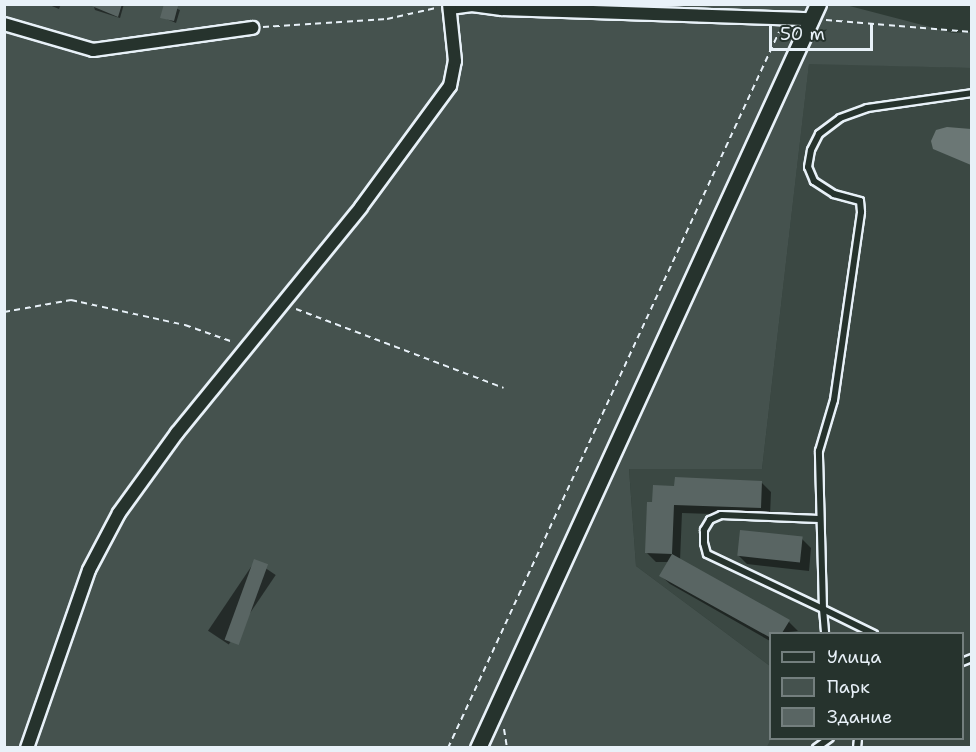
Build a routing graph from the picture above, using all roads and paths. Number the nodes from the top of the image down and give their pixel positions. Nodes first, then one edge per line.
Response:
1 (818, 4) edge
2 (449, 6) edge
3 (785, 18) junction
4 (811, 19) junction
5 (4, 24) edge
6 (252, 28) joint
7 (972, 32) edge
8 (972, 93) edge
9 (287, 306) dead end
10 (4, 312) edge
11 (247, 347) junction
12 (504, 388) dead end
13 (819, 519) junction
14 (823, 609) junction
15 (825, 632) edge
16 (872, 632) edge
17 (27, 747) edge
18 (448, 747) edge
19 (478, 747) edge

1 - 4 street
2 - 3 street
2 - 6 path
2 - 11 street
3 - 4 street
3 - 18 path
4 - 7 path
4 - 19 street
5 - 6 street
8 - 13 lane
9 - 12 path
10 - 11 path
11 - 17 street
13 - 14 lane
13 - 14 lane
14 - 15 lane
14 - 16 lane

